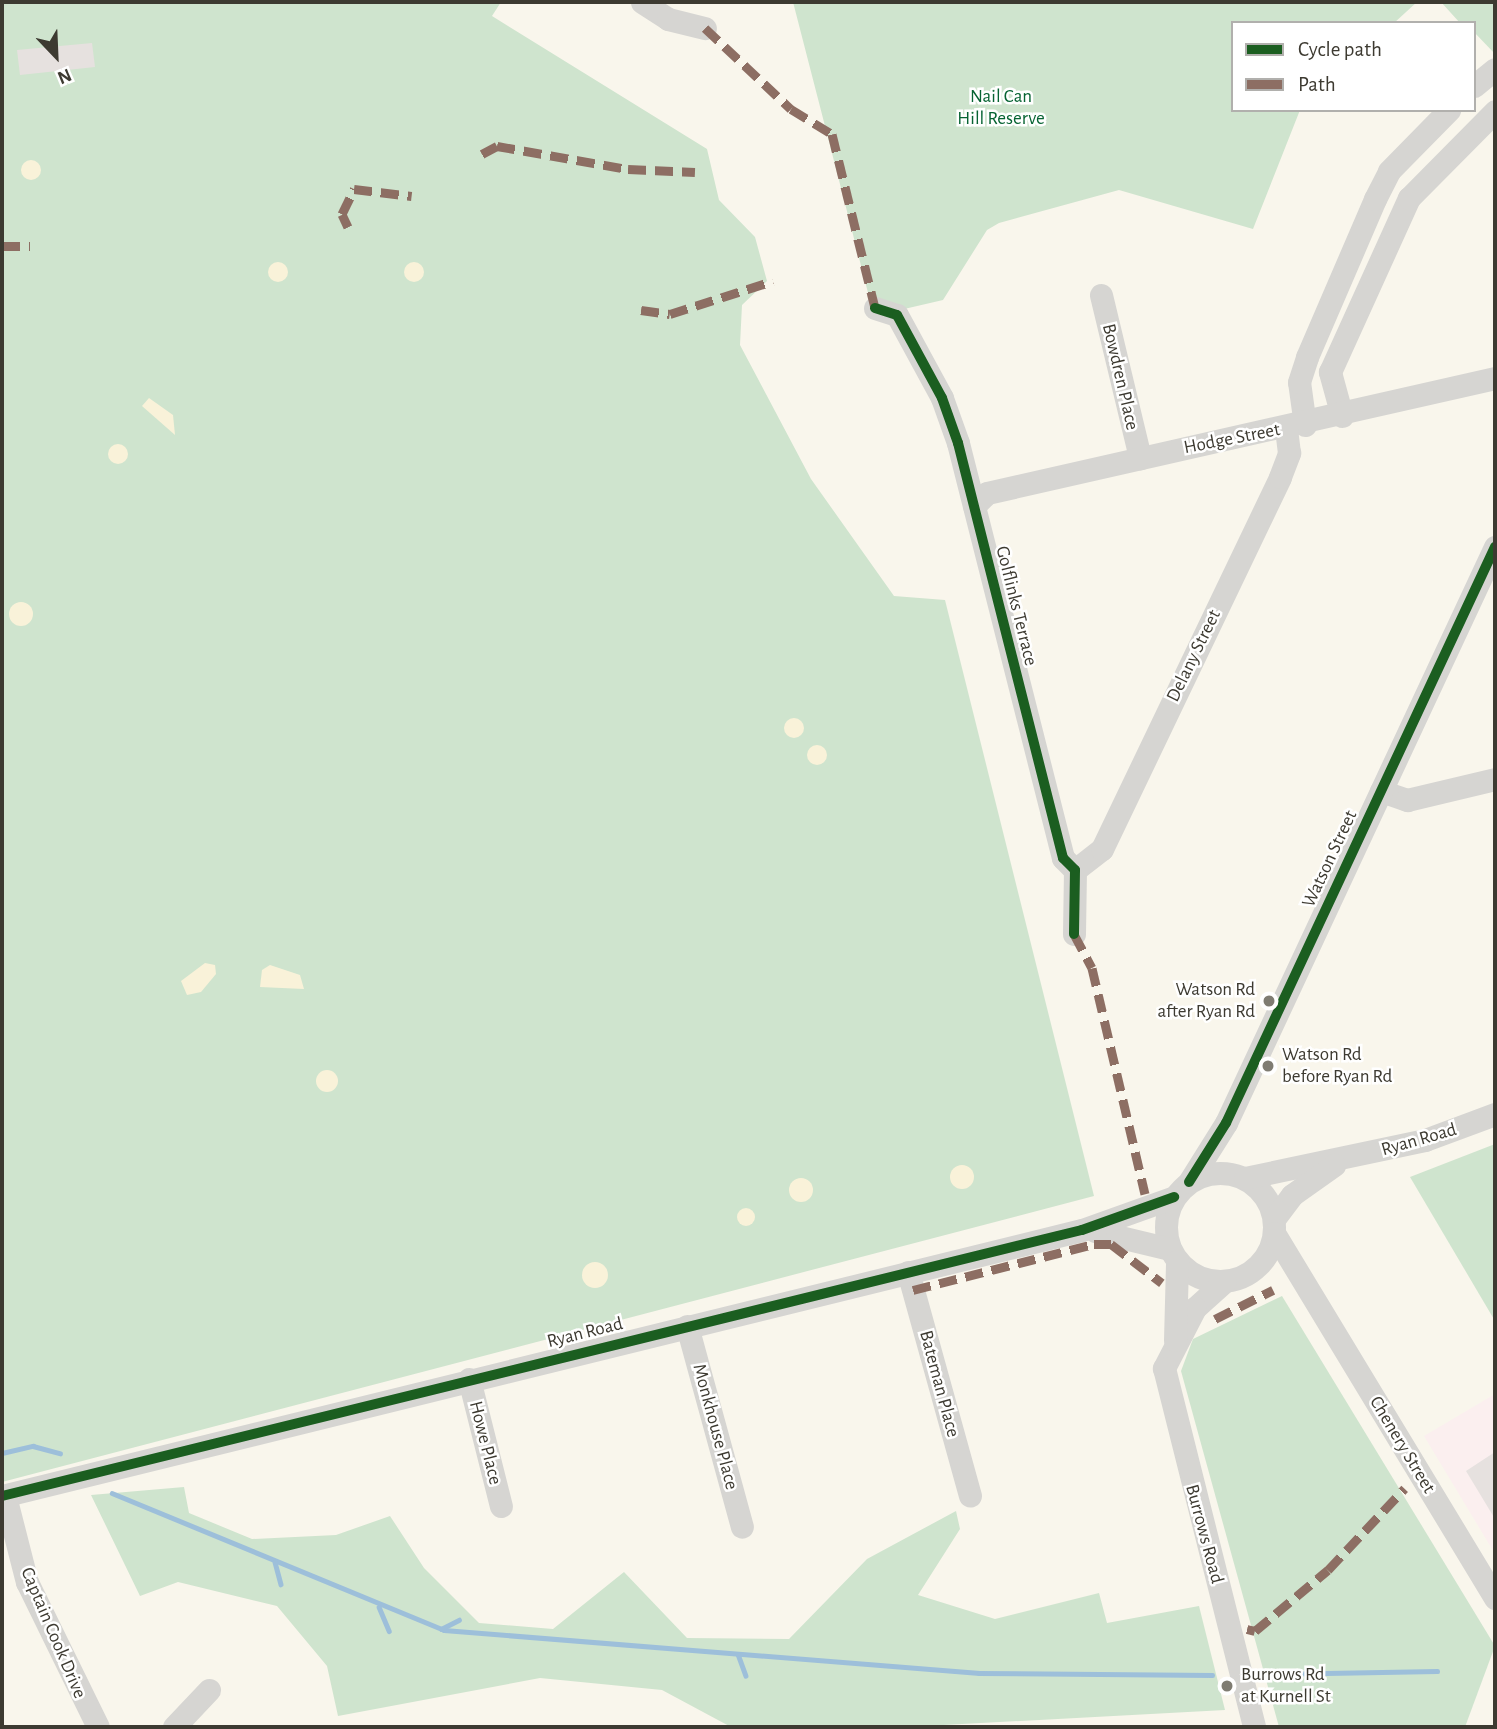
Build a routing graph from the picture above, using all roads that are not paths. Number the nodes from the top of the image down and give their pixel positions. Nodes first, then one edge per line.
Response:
1 (642, 2) edge
2 (705, 28) dead end
3 (1495, 69) edge
4 (1476, 84) edge
5 (1495, 111) edge
6 (1447, 112) edge
7 (1101, 295) dead end
8 (875, 309) dead end
9 (1495, 378) edge
10 (1342, 415) junction
11 (1295, 427) junction
12 (1140, 458) junction
13 (974, 506) junction
14 (1493, 557) edge
15 (1495, 779) edge
16 (1381, 791) junction
17 (1075, 870) junction
18 (1074, 934) dead end
19 (1495, 1114) edge
20 (1226, 1123) junction
21 (1342, 1160) junction
22 (1236, 1176) junction
23 (1182, 1190) junction
24 (1274, 1226) junction
25 (1082, 1230) junction
26 (1174, 1255) junction
27 (1257, 1267) junction
28 (908, 1272) junction
29 (1225, 1281) junction
30 (1310, 1292) junction
31 (687, 1326) junction
32 (1175, 1340) junction
33 (470, 1379) junction
34 (3, 1496) edge
35 (970, 1496) dead end
36 (501, 1506) dead end
37 (742, 1527) dead end
38 (1495, 1598) edge
39 (209, 1690) dead end
40 (98, 1727) edge
41 (174, 1727) edge
42 (1254, 1727) edge

1 - 2 street
3 - 4 street
5 - 10 street
6 - 11 street, Delany Street
7 - 12 street, Bowdren Place
8 - 13 street, Golflinks Terrace
9 - 10 street, Hodge Street
10 - 11 street, Hodge Street
11 - 12 street, Hodge Street
11 - 17 street, Delany Street
12 - 13 street, Hodge Street
13 - 17 street, Golflinks Terrace
14 - 16 street, Watson Street
15 - 16 street
16 - 20 street, Watson Street
17 - 18 street
19 - 21 street, Ryan Road
20 - 22 street, Watson Street
20 - 23 street, Watson Street
21 - 22 street, Ryan Road
21 - 24 street, Ryan Road
22 - 23 street
22 - 24 street
23 - 25 street, Ryan Road
23 - 26 street
24 - 27 street
24 - 30 street, Chenery Street
25 - 26 street, Ryan Road
25 - 28 street, Ryan Road
26 - 29 street
26 - 32 street, Burrows Road
27 - 29 street
27 - 30 street, Chenery Street
28 - 31 street, Ryan Road
28 - 35 street, Bateman Place
29 - 32 street, Burrows Road
30 - 38 street, Chenery Street
31 - 33 street, Ryan Road
31 - 37 street, Monkhouse Place
32 - 42 street, Burrows Road
33 - 34 street, Ryan Road
33 - 36 street, Howe Place
34 - 40 street, Captain Cook Drive
39 - 41 street

